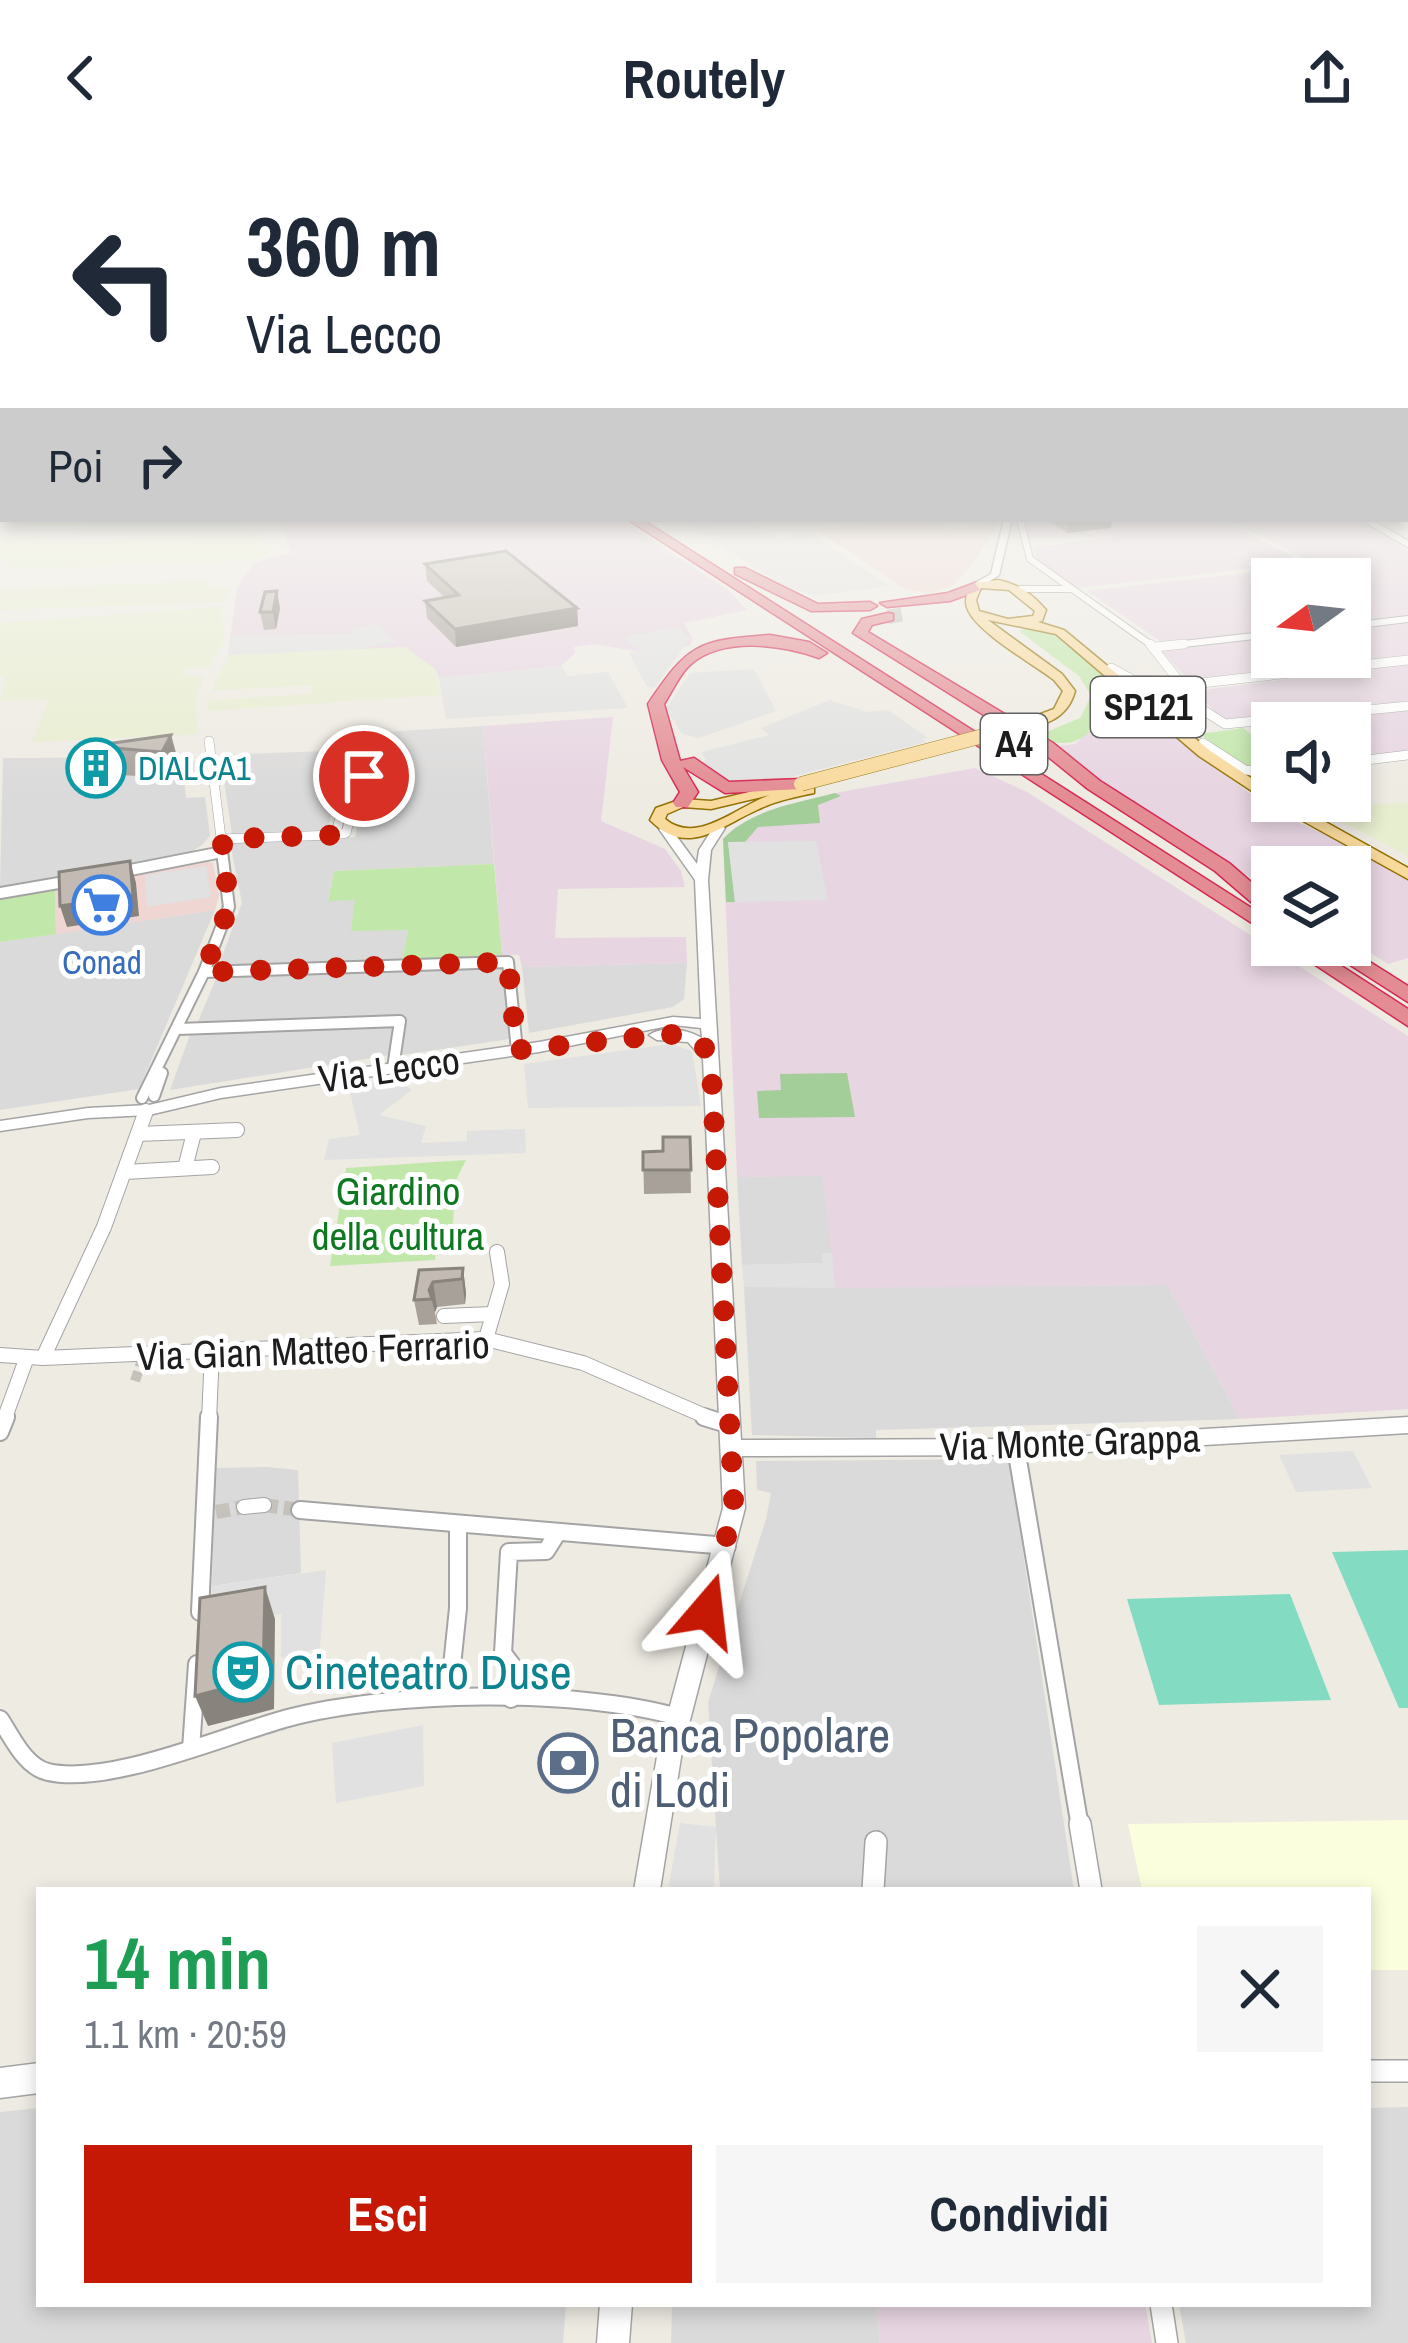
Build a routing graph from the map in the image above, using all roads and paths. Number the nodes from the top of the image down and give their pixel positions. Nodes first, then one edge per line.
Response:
1 (737, 590) edge
2 (750, 590) edge
3 (770, 590) edge
4 (784, 590) edge
5 (967, 590) edge
6 (977, 590) edge
7 (1020, 590) edge
8 (1073, 590) joint
9 (1036, 605) junction
10 (888, 610) junction
11 (974, 612) junction
12 (1408, 620) edge
13 (1022, 622) junction
14 (1371, 624) edge
15 (1251, 636) edge
16 (1155, 647) junction
17 (688, 658) junction
18 (1089, 658) junction
19 (1408, 660) edge
20 (1111, 668) junction
21 (1178, 682) junction
22 (1142, 688) junction
23 (1408, 706) edge
24 (656, 709) junction
25 (1026, 729) junction
26 (209, 741) dead end
27 (1203, 743) junction
28 (1408, 755) edge
29 (1371, 760) edge
30 (688, 762) junction
31 (1251, 771) edge
32 (1251, 778) edge
33 (1251, 782) edge
34 (805, 787) junction
35 (682, 803) junction
36 (716, 813) junction
37 (1322, 822) edge
38 (1325, 822) edge
39 (665, 829) junction
40 (1119, 831) junction
41 (335, 835) junction
42 (222, 846) junction
43 (1408, 871) edge
44 (701, 880) junction
45 (1251, 891) edge
46 (0, 893) edge
47 (1251, 894) edge
48 (1251, 916) edge
49 (1327, 966) edge
50 (1362, 966) edge
51 (204, 972) junction
52 (707, 981) junction
53 (1408, 995) edge
54 (1408, 1018) edge
55 (673, 1021) junction
56 (709, 1024) junction
57 (178, 1029) junction
58 (634, 1036) junction
59 (556, 1044) junction
60 (517, 1050) junction
61 (711, 1063) junction
62 (393, 1068) junction
63 (147, 1103) junction
64 (0, 1126) edge
65 (237, 1130) dead end
66 (194, 1132) junction
67 (138, 1134) junction
68 (212, 1167) dead end
69 (185, 1168) junction
70 (125, 1172) junction
71 (497, 1252) dead end
72 (493, 1314) junction
73 (444, 1316) dead end
74 (486, 1339) junction
75 (212, 1352) junction
76 (0, 1354) edge
77 (35, 1358) junction
78 (1408, 1424) edge
79 (0, 1432) edge
80 (731, 1437) junction
81 (1016, 1448) junction
82 (264, 1505) tunnel mouth
83 (244, 1507) tunnel mouth
84 (300, 1510) tunnel mouth
85 (458, 1523) junction
86 (558, 1532) junction
87 (727, 1546) junction
88 (200, 1622) edge
89 (198, 1645) edge
90 (448, 1695) junction
91 (511, 1699) junction
92 (678, 1717) junction
93 (0, 1719) edge
94 (191, 1749) junction
95 (876, 1843) dead end
96 (648, 1887) edge
97 (873, 1887) edge
98 (1090, 1887) edge
99 (1408, 2071) edge
100 (1371, 2072) edge
101 (36, 2078) edge
102 (0, 2084) edge
103 (616, 2307) edge
104 (1161, 2307) edge
105 (614, 2343) edge
106 (1167, 2343) edge

1 - 17 highway
2 - 40 highway, A4
3 - 47 highway, A4
4 - 10 highway
5 - 10 highway
6 - 11 main road
7 - 9 main road
8 - 9 street
8 - 16 street
9 - 13 main road
9 - 20 main road, SP121
10 - 11 highway
10 - 45 highway
11 - 13 main road
11 - 25 main road
12 - 14 street
13 - 18 main road, SP121
13 - 25 main road
15 - 16 street
16 - 21 street
17 - 24 highway
17 - 40 highway
18 - 22 main road
18 - 33 main road, SP121
19 - 21 street
20 - 21 street
20 - 22 main road, SP121
21 - 22 street
21 - 23 street
22 - 27 main road, SP121
24 - 30 highway
24 - 35 highway
25 - 34 main road, bridge
26 - 42 street
27 - 31 street
27 - 32 main road, SP121
28 - 29 street
30 - 34 highway
30 - 36 highway
34 - 36 main road
35 - 36 main road
35 - 39 main road
36 - 39 main road
36 - 44 street
37 - 43 main road, SP121
38 - 43 main road, SP121
39 - 44 street
40 - 48 highway, A4
41 - 41 street
41 - 42 street
42 - 46 street
42 - 51 street
44 - 52 street
49 - 54 highway
50 - 53 highway
51 - 57 street
51 - 60 street
52 - 55 street
52 - 56 street
55 - 56 street, Via Lecco
55 - 59 street, Via Lecco
56 - 58 street, Via Lecco
56 - 61 street
57 - 62 street
57 - 63 street
58 - 59 street, Via Lecco
58 - 61 street, Via Lecco
59 - 60 street, Via Lecco
60 - 62 street, Via Lecco
61 - 80 street
62 - 63 street, Via Lecco
63 - 64 street, Via Lecco
63 - 67 street
65 - 66 street
66 - 67 street
66 - 69 street
67 - 70 street
68 - 69 street
69 - 70 street
70 - 77 street
71 - 72 street
72 - 73 street
72 - 74 street
74 - 75 street, Via Gian Matteo Ferrario
74 - 80 street, Via Gian Matteo Ferrario
75 - 77 street, Via Gian Matteo Ferrario
75 - 88 street
76 - 77 street, Via Gian Matteo Ferrario
77 - 79 street
78 - 81 street, Via Monte Grappa
80 - 81 street, Via Monte Grappa
80 - 87 street
81 - 98 street
82 - 83 street
84 - 85 street
85 - 86 street
85 - 90 street
86 - 87 street
86 - 91 street
87 - 92 street
89 - 94 street
90 - 91 street
90 - 94 street
91 - 92 street
92 - 96 street
93 - 94 street
95 - 97 street
99 - 100 street
101 - 102 street
103 - 105 street
104 - 106 street

